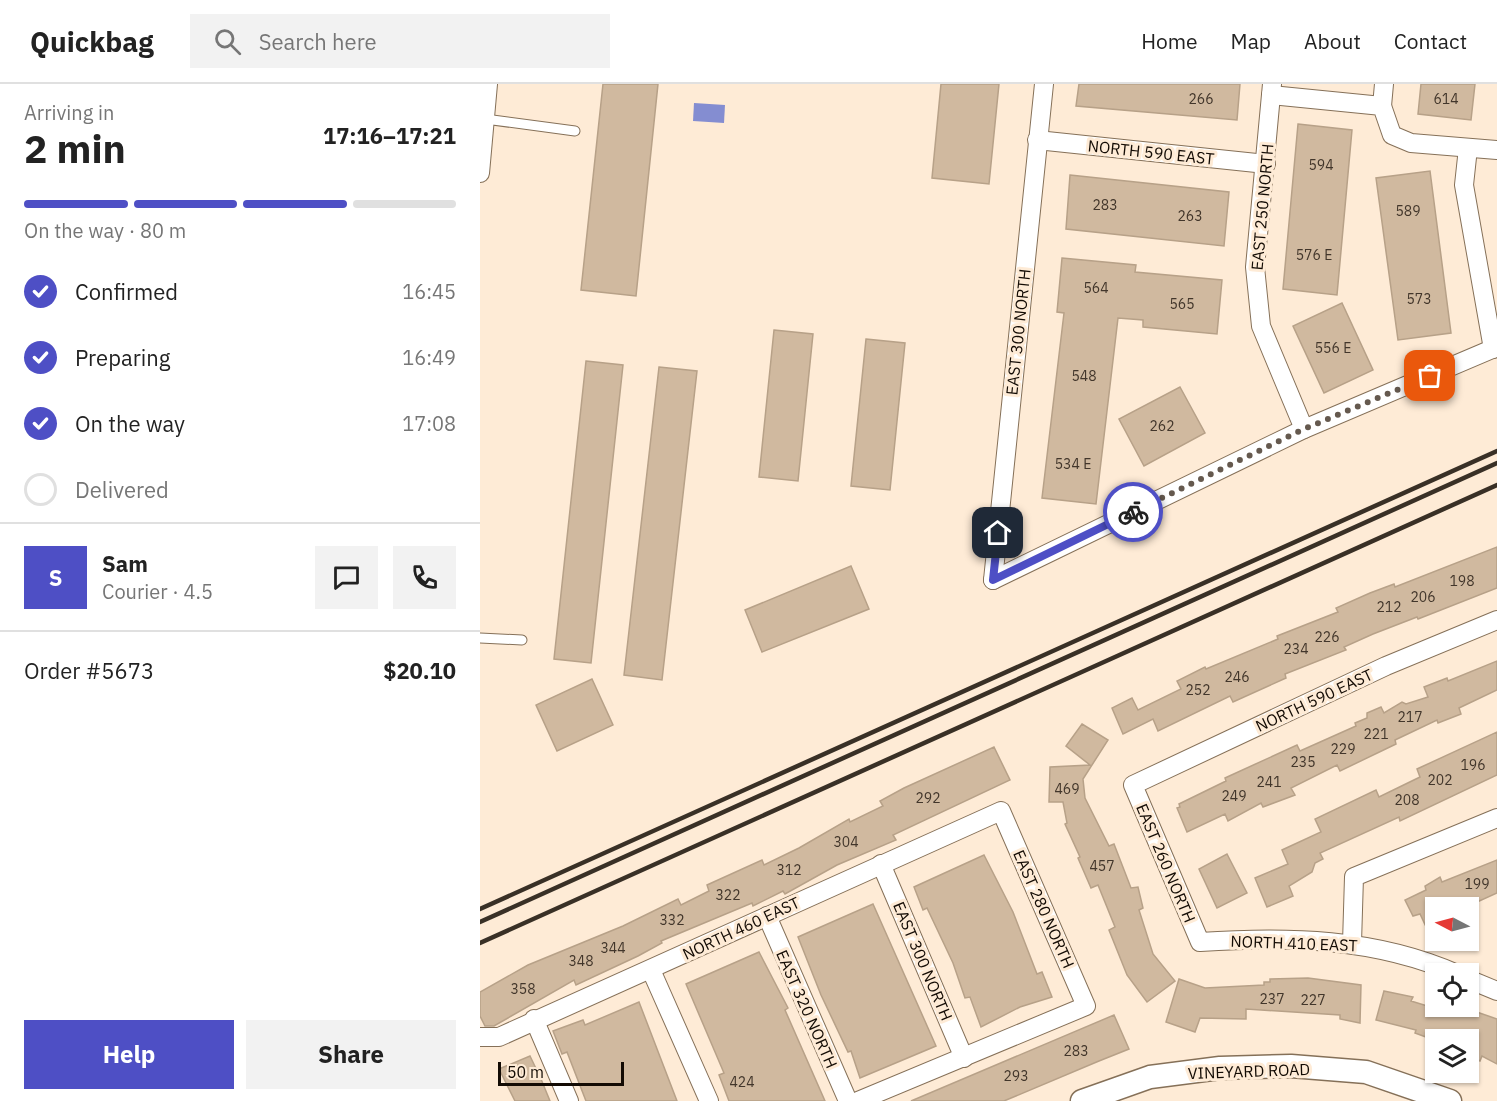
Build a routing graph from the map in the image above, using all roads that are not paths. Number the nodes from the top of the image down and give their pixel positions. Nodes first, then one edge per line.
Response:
1 (488, 84) edge
2 (1044, 84) edge
3 (1384, 84) edge
4 (1272, 90) edge
5 (1382, 106) junction
6 (485, 119) junction
7 (575, 130) dead end
8 (1037, 140) junction
9 (1468, 148) junction
10 (1497, 150) edge
11 (1266, 164) junction
12 (480, 173) edge
13 (1495, 348) edge
14 (1304, 429) junction
15 (1497, 620) edge
16 (480, 638) edge
17 (522, 640) dead end
18 (1133, 785) joint
19 (1001, 811) joint
20 (1497, 818) edge
21 (881, 864) junction
22 (767, 916) junction
23 (1200, 942) joint
24 (1352, 943) junction
25 (1432, 963) edge
26 (651, 970) junction
27 (1479, 984) edge
28 (1497, 991) edge
29 (534, 1019) junction
30 (480, 1037) edge
31 (964, 1058) junction
32 (569, 1101) edge
33 (709, 1101) edge
34 (848, 1101) edge
35 (858, 1101) edge
36 (1082, 1101) edge
37 (1450, 1101) edge

1 - 6 street
2 - 8 street, EAST 300 NORTH
3 - 5 street
4 - 5 street
4 - 11 street, EAST 250 NORTH
5 - 9 street
6 - 7 lane
6 - 12 street
8 - 11 street, NORTH 590 EAST
8 - 14 street, EAST 300 NORTH
9 - 10 street
9 - 13 street
11 - 14 street, EAST 250 NORTH
13 - 14 street
15 - 18 street, NORTH 590 EAST
16 - 17 lane
18 - 23 street, EAST 260 NORTH
19 - 21 street, NORTH 460 EAST
19 - 31 street, EAST 280 NORTH
20 - 24 street
21 - 22 street, NORTH 460 EAST
21 - 31 street, EAST 300 NORTH
22 - 26 street, NORTH 460 EAST
22 - 34 street, EAST 320 NORTH
23 - 24 street, NORTH 410 EAST
24 - 25 street, NORTH 410 EAST
26 - 29 street, NORTH 460 EAST
26 - 33 street
27 - 28 street
29 - 30 street, NORTH 460 EAST
29 - 32 street
31 - 35 street
36 - 37 street, VINEYARD ROAD

